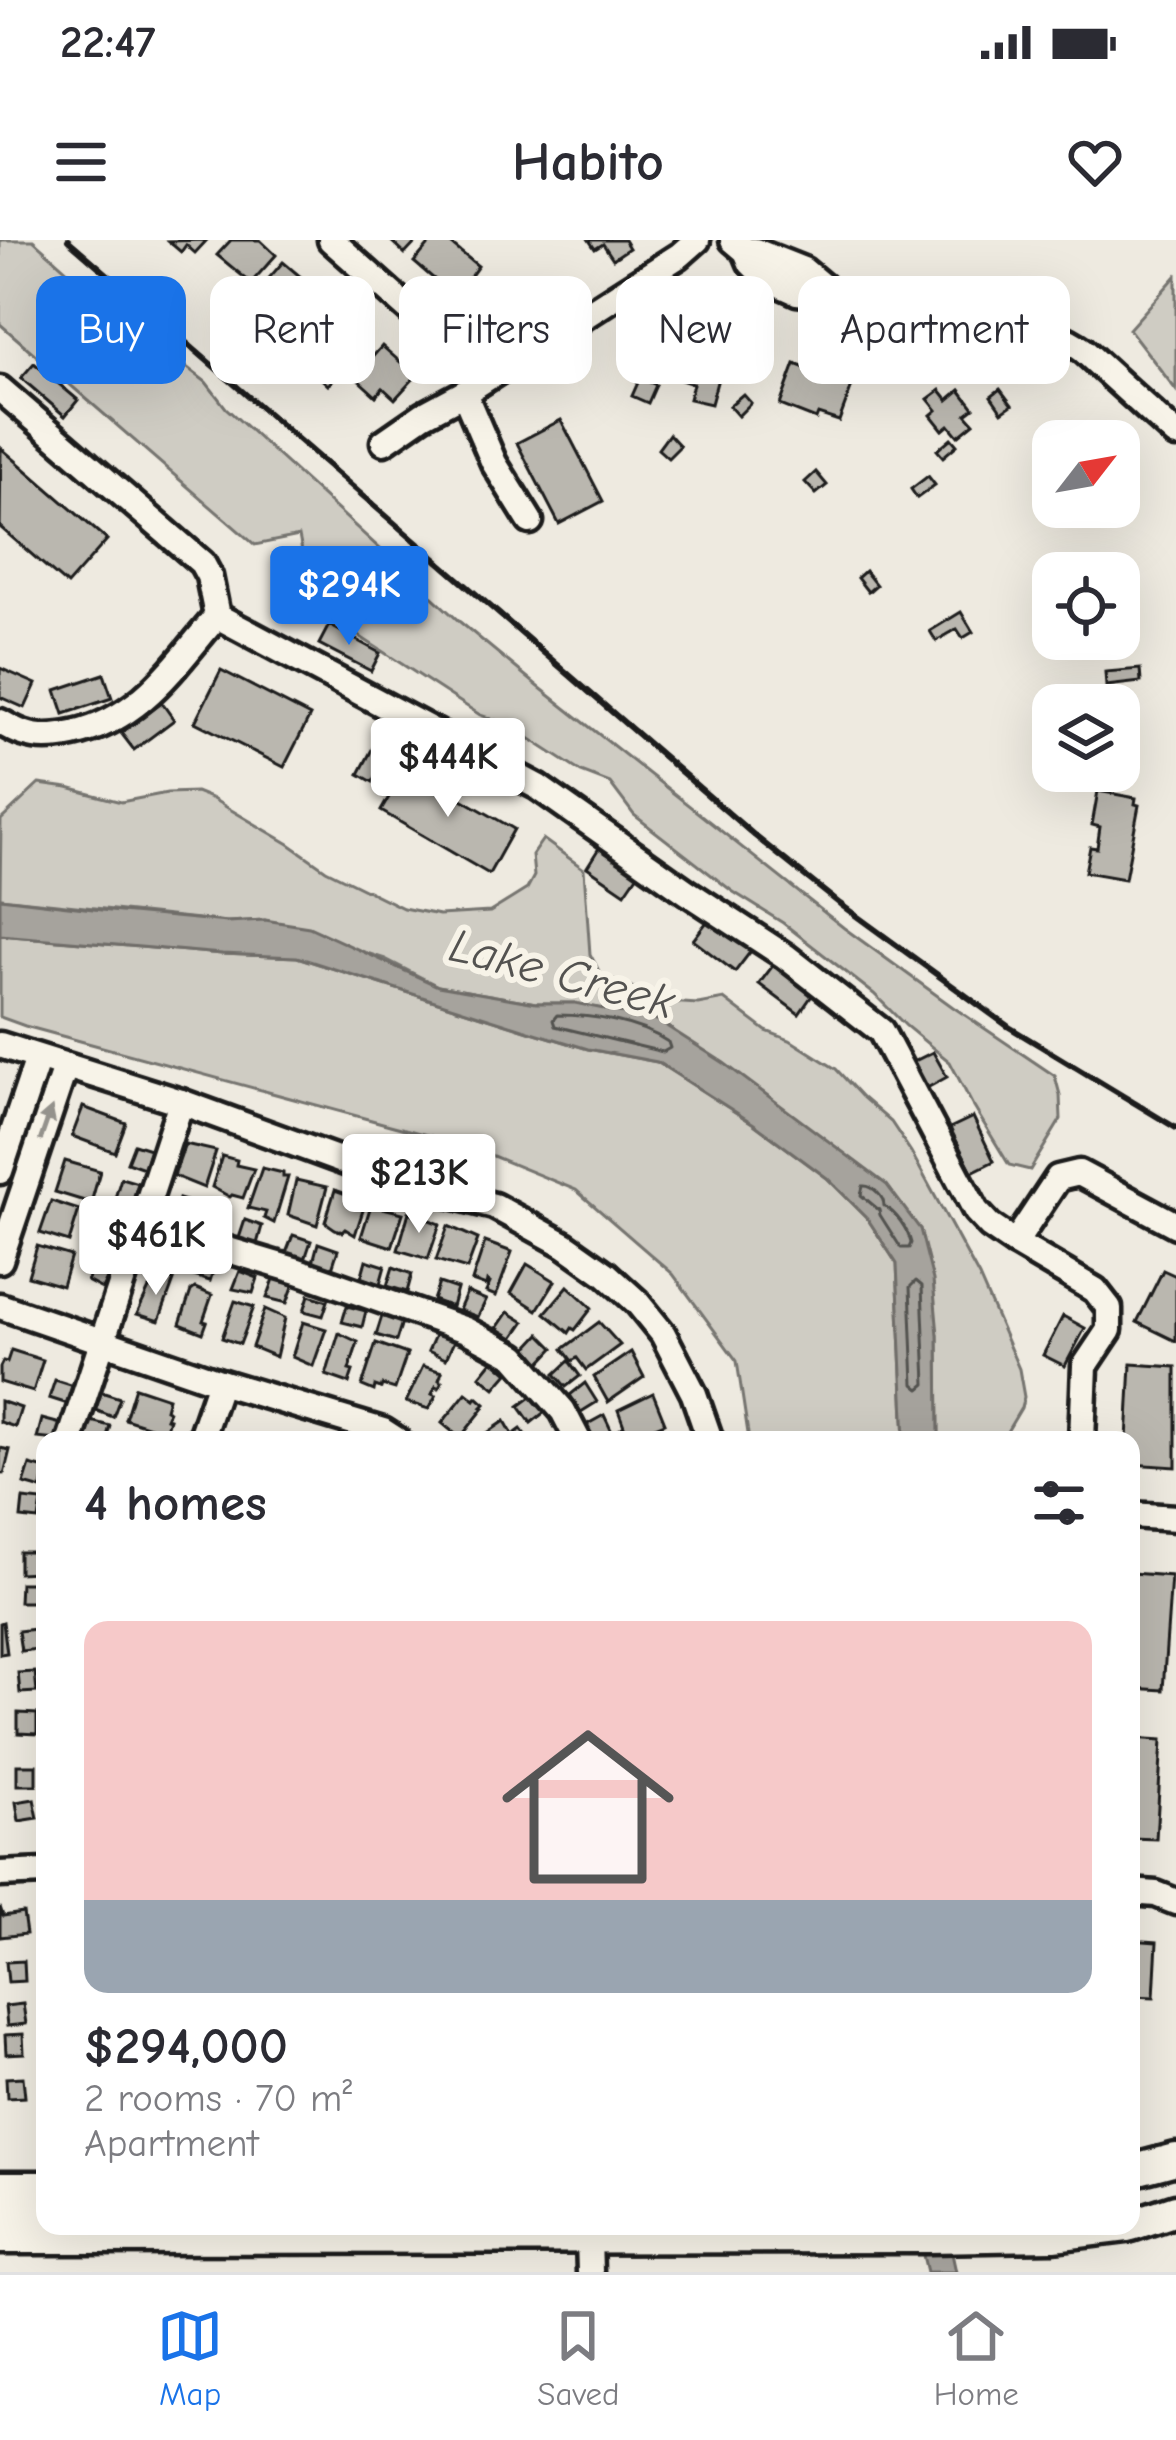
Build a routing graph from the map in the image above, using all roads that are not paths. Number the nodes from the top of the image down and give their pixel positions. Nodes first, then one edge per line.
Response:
1 (331, 240) edge
2 (697, 240) edge
3 (739, 245) edge
4 (399, 300) edge
5 (592, 310) edge
6 (476, 384) edge
7 (0, 389) edge
8 (464, 393) junction
9 (1176, 435) edge
10 (384, 442) dead end
11 (530, 521) dead end
12 (217, 616) junction
13 (0, 722) edge
14 (0, 1045) edge
15 (38, 1058) junction
16 (65, 1067) junction
17 (182, 1102) junction
18 (0, 1171) edge
19 (141, 1224) junction
20 (1176, 1225) edge
21 (1015, 1243) junction
22 (0, 1260) edge
23 (0, 1306) edge
24 (101, 1341) junction
25 (220, 1382) junction
26 (73, 1431) edge
27 (203, 1431) edge
28 (383, 1431) edge
29 (573, 1431) edge
30 (707, 1431) edge
31 (1082, 1431) edge
32 (1140, 1516) edge
33 (1176, 1518) edge
34 (36, 1872) edge
35 (0, 1874) edge
36 (1140, 1893) edge
37 (1176, 1902) edge
38 (1176, 2158) edge
39 (1140, 2168) edge
40 (0, 2187) edge
41 (36, 2188) edge
42 (1176, 2210) edge
43 (0, 2215) edge
44 (36, 2215) edge
45 (1140, 2221) edge
46 (86, 2235) edge
47 (589, 2235) edge
48 (745, 2235) edge
49 (1054, 2235) edge
50 (0, 2238) edge
51 (590, 2272) edge

1 - 4 street
2 - 5 street
3 - 9 street
6 - 8 street
7 - 12 street
8 - 10 street
8 - 11 street
12 - 13 street
12 - 21 street
14 - 15 street
15 - 16 street
15 - 18 street
16 - 17 street
22 -> 16 street
17 - 19 street
17 - 30 street
19 - 24 street
19 - 29 street
20 - 21 street
21 - 31 street
23 - 24 street
24 - 25 street
24 - 26 street
25 - 27 street
25 - 28 street
32 - 33 street
34 - 35 street
36 - 37 street
38 - 39 main road
40 - 41 main road
42 - 45 main road
43 - 44 main road
46 - 50 main road
47 - 51 street
48 - 49 main road

